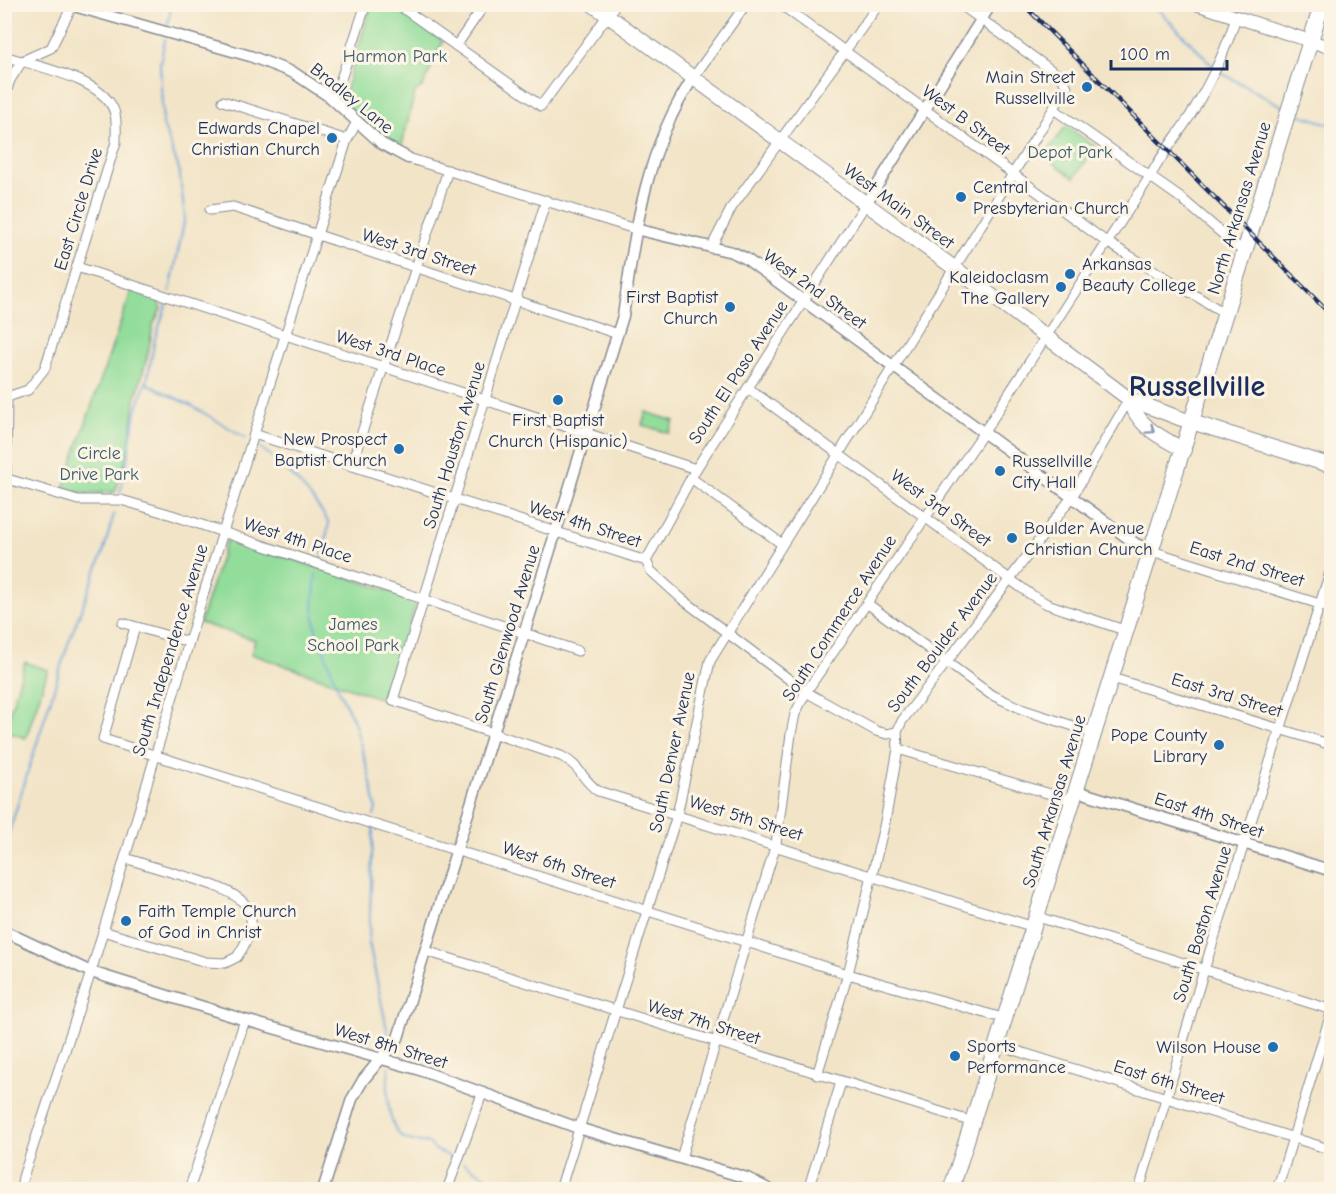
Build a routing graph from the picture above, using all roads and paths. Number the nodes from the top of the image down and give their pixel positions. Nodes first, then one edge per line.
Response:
1 (366, 4) edge
2 (397, 4) edge
3 (485, 4) edge
4 (592, 4) edge
5 (616, 4) edge
6 (746, 4) edge
7 (780, 4) edge
8 (879, 4) edge
9 (960, 4) edge
10 (991, 4) edge
11 (1196, 4) edge
12 (1322, 4) edge
13 (71, 5) edge
14 (608, 16) junction
15 (1236, 17) junction
16 (981, 20) junction
17 (1311, 41) junction
18 (456, 46) junction
19 (1332, 48) edge
20 (844, 51) junction
21 (4, 56) edge
22 (22, 62) junction
23 (693, 78) junction
24 (330, 97) junction
25 (4, 99) edge
26 (223, 101) dead end
27 (924, 110) junction
28 (1055, 110) junction
29 (357, 122) junction
30 (347, 140) junction
31 (778, 141) junction
32 (408, 158) joint
33 (448, 170) junction
34 (1148, 176) junction
35 (1013, 177) junction
36 (546, 200) junction
37 (865, 205) junction
38 (210, 210) dead end
39 (635, 229) junction
40 (317, 235) junction
41 (1105, 242) junction
42 (711, 248) junction
43 (1245, 253) junction
44 (77, 267) junction
45 (416, 268) junction
46 (954, 268) junction
47 (516, 301) junction
48 (803, 301) junction
49 (1227, 315) junction
50 (618, 334) junction
51 (285, 335) junction
52 (1044, 337) junction
53 (894, 365) junction
54 (384, 368) junction
55 (748, 388) junction
56 (6, 398) edge
57 (1129, 399) junction
58 (485, 401) junction
59 (1193, 423) junction
60 (984, 432) junction
61 (254, 434) junction
62 (586, 435) junction
63 (1184, 450) junction
64 (839, 454) junction
65 (351, 466) junction
66 (1332, 466) edge
67 (693, 473) junction
68 (5, 478) edge
69 (1072, 497) junction
70 (456, 499) junction
71 (925, 517) junction
72 (223, 532) junction
73 (556, 532) junction
74 (782, 544) junction
75 (1152, 551) junction
76 (646, 561) junction
77 (1332, 566) edge
78 (1009, 579) junction
79 (424, 599) junction
80 (868, 604) junction
81 (1319, 604) junction
82 (1332, 608) edge
83 (123, 623) dead end
84 (135, 627) junction
85 (1127, 631) junction
86 (727, 632) junction
87 (523, 633) junction
88 (189, 642) junction
89 (578, 651) dead end
90 (945, 662) junction
91 (1113, 678) junction
92 (806, 692) junction
93 (393, 700) joint
94 (1279, 728) junction
95 (897, 732) junction
96 (1095, 733) junction
97 (493, 734) junction
98 (1332, 745) edge
99 (898, 749) junction
100 (156, 754) junction
101 (1076, 796) junction
102 (677, 815) junction
103 (776, 844) junction
104 (1244, 844) junction
105 (458, 849) junction
106 (125, 858) junction
107 (1332, 871) edge
108 (872, 875) junction
109 (648, 911) junction
110 (1036, 922) junction
111 (4, 931) edge
112 (103, 931) junction
113 (749, 942) junction
114 (426, 951) junction
115 (1204, 970) junction
116 (91, 972) junction
117 (848, 974) junction
118 (1332, 1010) edge
119 (615, 1011) junction
120 (1006, 1019) junction
121 (244, 1020) junction
122 (717, 1044) junction
123 (998, 1045) junction
124 (381, 1060) junction
125 (817, 1075) junction
126 (841, 1082) junction
127 (482, 1094) junction
128 (1166, 1099) junction
129 (973, 1122) junction
130 (578, 1128) junction
131 (1292, 1138) junction
132 (1332, 1150) edge
133 (681, 1158) junction
134 (21, 1190) edge
135 (189, 1190) edge
136 (323, 1190) edge
137 (447, 1190) edge
138 (560, 1190) edge
139 (770, 1190) edge
140 (808, 1190) edge
141 (951, 1190) edge
142 (1139, 1190) edge
143 (1277, 1190) edge

1 - 24 street
2 - 18 street
3 - 18 street
4 - 14 main road, West Main Street
5 - 14 street
6 - 23 street
7 - 20 street, West B Street
8 - 20 street
9 - 16 street
10 - 16 street
11 - 15 main road
12 - 17 highway, North Arkansas Avenue
13 - 22 street
13 - 24 street, Bradley Lane
14 - 18 street
14 - 23 main road, West Main Street
15 - 17 main road
15 - 34 street, South Commerce Avenue
16 - 27 street
16 - 28 street, South Denver Avenue
17 - 19 main road
17 - 43 highway, North Arkansas Avenue
20 - 27 street, West B Street
20 - 31 street
21 - 22 street, East Circle Drive
22 - 25 street
22 - 44 street, East Circle Drive
23 - 31 main road, West Main Street
23 - 39 street, South Glenwood Avenue
24 - 29 street, Bradley Lane
26 - 30 street
27 - 35 street, West B Street
27 - 37 street
28 - 34 street
28 - 35 street, South Denver Avenue
29 - 30 street, South Independence Avenue
29 - 32 street, Bradley Lane
30 - 40 street, South Independence Avenue
31 - 37 main road, West Main Street
31 - 42 street
32 - 33 street, West 2nd Street
33 - 36 street, West 2nd Street
33 - 45 street
34 - 41 street, South Commerce Avenue
34 - 43 street
35 - 41 street, West B Street
35 - 46 street, South Denver Avenue
36 - 39 street, West 2nd Street
36 - 47 street, South Houston Avenue
37 - 46 main road, West Main Street
37 - 48 street, South El Paso Avenue
38 - 40 street, West 3rd Street
39 - 42 street, West 2nd Street
39 - 50 street, South Glenwood Avenue
40 - 45 street, West 3rd Street
40 - 51 street, South Independence Avenue
41 - 49 street, West B Street
41 - 52 street, South Commerce Avenue
42 - 48 street, West 2nd Street
43 - 49 highway, North Arkansas Avenue
44 - 51 street, West 3rd Place
44 - 56 street, East Circle Drive
45 - 47 street, West 3rd Street
45 - 54 street
46 - 52 main road, West Main Street
46 - 53 street, South Denver Avenue
47 - 50 street, West 3rd Street
47 - 58 street, South Houston Avenue
48 - 53 street, West 2nd Street
48 - 55 street, South El Paso Avenue
49 - 59 highway, North Arkansas Avenue
50 - 62 street, South Glenwood Avenue
51 - 54 street, West 3rd Place
51 - 61 street, South Independence Avenue
52 - 57 main road, West Main Street
52 - 60 street, South Commerce Avenue
53 - 60 street, West 2nd Street
53 - 64 street, South Denver Avenue
54 - 58 street, West 3rd Place
54 - 65 street
55 - 64 street, West 3rd Street
55 - 67 street, South El Paso Avenue
56 - 68 street
57 - 59 main road, West Main Street
57 -> 63 main road
57 - 69 street, South Boulder Avenue
58 - 62 street, West 3rd Place
58 - 70 street, South Houston Avenue
59 - 63 highway, South Arkansas Avenue
59 - 66 main road, West Main Street
60 - 69 street, West 2nd Street
60 - 71 street, South Commerce Avenue
61 - 65 street, West 4th Street
61 - 72 street, South Independence Avenue
62 - 67 street, West 3rd Place
62 - 73 street, South Glenwood Avenue
63 - 75 highway, South Arkansas Avenue
64 - 71 street, West 3rd Street
64 - 74 street, South Denver Avenue
65 - 70 street, West 4th Street
67 - 74 street, West 3rd Place
67 - 76 street, South El Paso Avenue
68 - 72 street, West 4th Place
69 - 75 street, West 2nd Street
69 - 78 street, South Boulder Avenue
70 - 73 street, West 4th Street
70 - 79 street, South Houston Avenue
71 - 78 street, West 3rd Street
71 - 80 street, South Commerce Avenue
72 - 79 street, West 4th Place
72 - 88 street, South Independence Avenue
73 - 76 street, West 4th Street
73 - 87 street, South Glenwood Avenue
74 - 86 street, South Denver Avenue
75 - 81 street, East 2nd Street
75 - 85 highway, South Arkansas Avenue
76 - 86 street, West 4th Street
77 - 81 street, South Boston Avenue
78 - 85 street, West 3rd Street
78 - 90 street, South Boulder Avenue
79 - 87 street, West 4th Place
79 - 93 street, South Houston Avenue
80 - 90 street
80 - 92 street, South Commerce Avenue
81 - 82 street, East 2nd Street
81 - 94 street, South Boston Avenue
83 - 84 street
84 - 88 street
84 - 100 street, West 6th Street
85 - 91 highway, South Arkansas Avenue
86 - 92 street, West 4th Street
86 - 102 street, South Denver Avenue
87 - 89 street, West 4th Place
87 - 97 street, South Glenwood Avenue
88 - 100 street, South Independence Avenue
90 - 95 street, South Boulder Avenue
90 - 96 street
91 - 94 street, East 3rd Street
91 - 96 highway, South Arkansas Avenue
92 - 95 street, West 4th Street
92 - 103 street, South Commerce Avenue
93 - 97 street, West 5th Street
94 - 98 street, East 3rd Street
94 - 104 street, South Boston Avenue
95 - 99 street, South Boulder Avenue
96 - 101 highway, South Arkansas Avenue
97 - 102 street, West 5th Street
97 - 105 street, South Glenwood Avenue
99 - 101 street
99 - 108 street, South Boulder Avenue
100 - 105 street, West 6th Street
100 - 106 street, South Independence Avenue
101 - 104 street, East 4th Street
101 - 110 highway, South Arkansas Avenue
102 - 103 street, West 5th Street
102 - 109 street, South Denver Avenue
103 - 108 street, West 5th Street
103 - 113 street, South Commerce Avenue
104 - 107 street, East 4th Street
104 - 115 street, South Boston Avenue
105 - 109 street, West 6th Street
105 - 114 street, South Glenwood Avenue
106 - 112 street, South Independence Avenue
106 - 112 street
108 - 110 street, West 5th Street
108 - 117 street, South Boulder Avenue
109 - 113 street, West 6th Street
109 - 119 street, South Denver Avenue
110 - 115 street, West 5th Street
110 - 120 highway, South Arkansas Avenue
111 - 116 street, West 8th Street
112 - 116 street, South Independence Avenue
113 - 117 street, West 6th Street
113 - 122 street, South Commerce Avenue
114 - 119 street, West 7th Street
114 - 124 street, South Glenwood Avenue
115 - 118 street, West 5th Street
115 - 128 street, South Boston Avenue
116 - 121 street, West 8th Street
116 - 134 street, South Independence Avenue
117 - 120 street, West 6th Street
117 - 125 street, South Boulder Avenue
118 - 131 street
119 - 122 street, West 7th Street
119 - 130 street, South Denver Avenue
120 - 123 highway, South Arkansas Avenue
121 - 124 street, West 8th Street
121 - 135 street
122 - 125 street, West 7th Street
122 - 133 street, South Commerce Avenue
123 - 128 street, East 6th Street
123 - 129 highway, South Arkansas Avenue
124 - 127 street, West 8th Street
124 - 136 street, South Glenwood Avenue
125 - 126 street, West 7th Street
126 - 129 street, West 7th Street
126 - 140 street
127 - 130 street, West 8th Street
127 - 137 street
128 - 131 street, East 6th Street
128 - 142 street, South Boston Avenue
129 - 141 highway, South Arkansas Avenue
130 - 133 street, West 8th Street
130 - 138 street, South Denver Avenue
131 - 132 street, East 6th Street
131 - 143 street
133 - 139 street, West 8th Street

